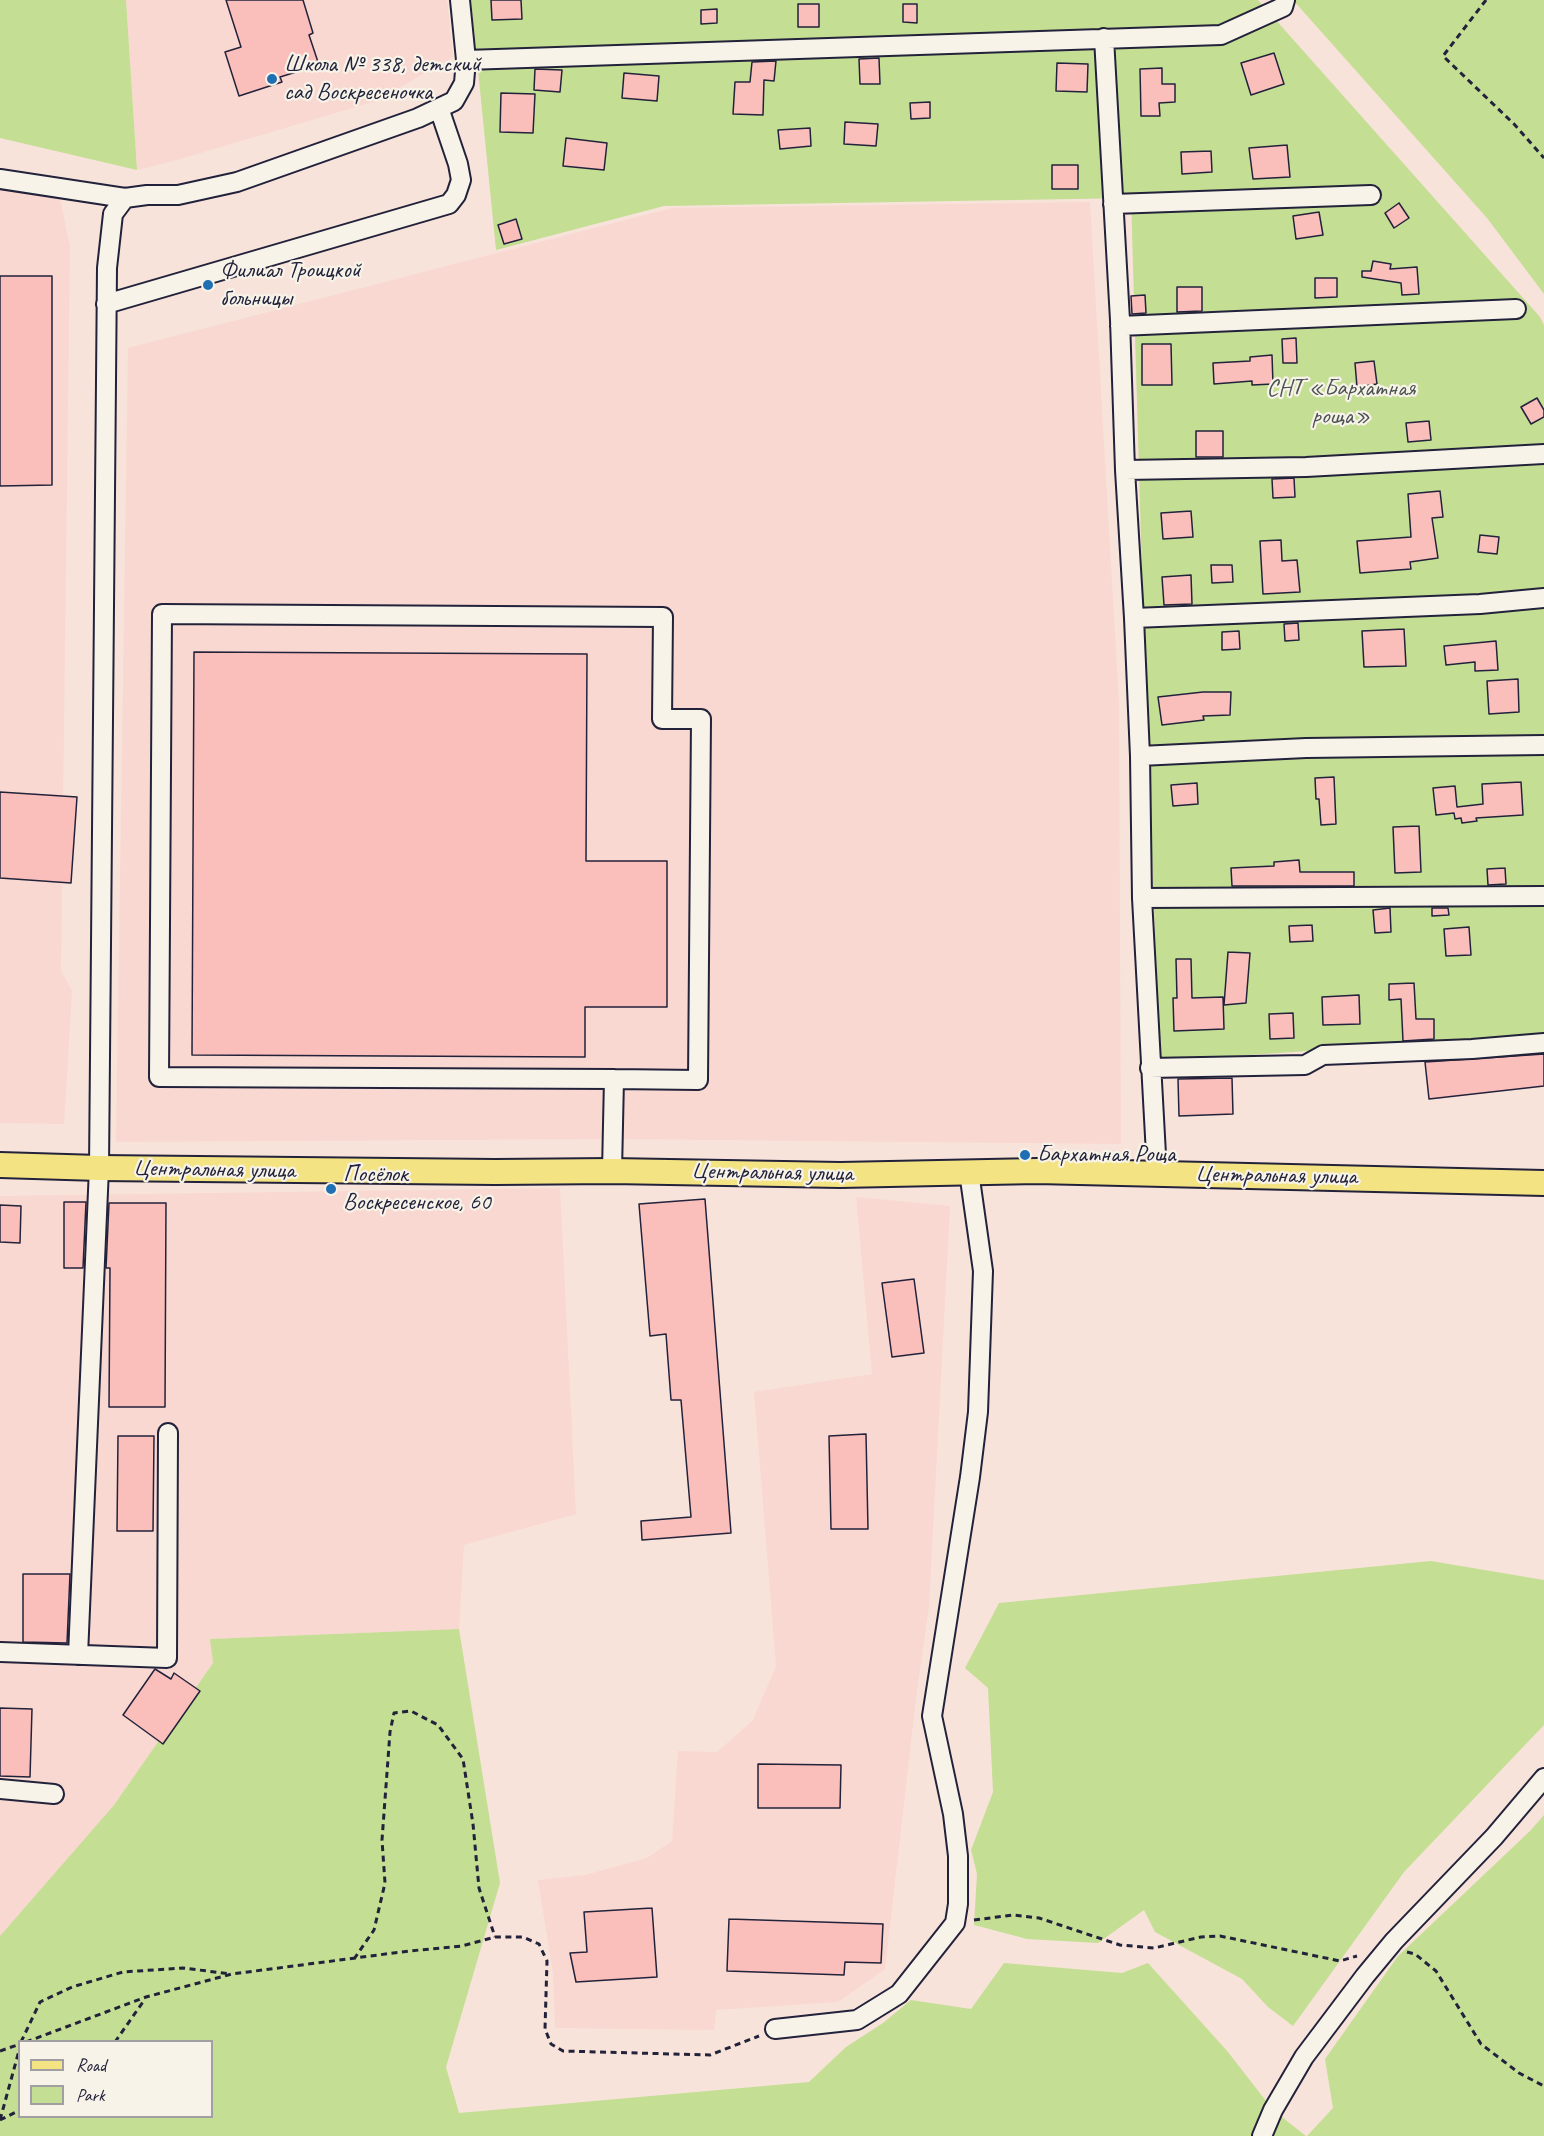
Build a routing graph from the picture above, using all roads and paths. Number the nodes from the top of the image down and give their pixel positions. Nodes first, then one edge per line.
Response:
1 (460, 0) edge
2 (1285, 0) edge
3 (1486, 0) edge
4 (1104, 38) junction
5 (466, 60) junction
6 (439, 108) junction
7 (1544, 158) edge
8 (0, 179) edge
9 (1371, 195) dead end
10 (125, 198) junction
11 (1113, 204) junction
12 (106, 304) junction
13 (1516, 309) dead end
14 (1120, 326) junction
15 (1544, 454) edge
16 (1125, 470) junction
17 (1544, 598) edge
18 (1134, 618) junction
19 (1544, 746) edge
20 (1140, 756) junction
21 (1544, 896) edge
22 (1142, 898) junction
23 (1544, 1043) edge
24 (1150, 1068) junction
25 (614, 1080) junction
26 (0, 1165) edge
27 (99, 1168) junction
28 (612, 1171) junction
29 (969, 1172) junction
30 (1157, 1173) junction
31 (1544, 1183) edge
32 (168, 1433) dead end
33 (0, 1652) edge
34 (78, 1655) junction
35 (1544, 1778) edge
36 (0, 1789) edge
37 (54, 1794) dead end
38 (955, 1923) junction
39 (495, 1937) junction
40 (1388, 1948) junction
41 (354, 1959) junction
42 (232, 1974) junction
43 (146, 1997) junction
44 (775, 2029) joint
45 (22, 2040) edge
46 (31, 2040) edge
47 (116, 2040) edge
48 (18, 2045) edge
49 (0, 2051) edge
50 (18, 2052) edge
51 (1544, 2086) edge
52 (18, 2111) edge
53 (1262, 2136) edge

1 - 5 lane
2 - 4 lane
3 - 7 path
4 - 5 lane
4 - 11 lane
5 - 6 lane
6 - 10 lane
6 - 12 lane
8 - 10 lane
9 - 11 lane
10 - 12 lane
11 - 14 lane
12 - 27 lane
13 - 14 lane
14 - 16 lane
15 - 16 lane
16 - 18 lane
17 - 18 lane
18 - 20 lane
19 - 20 lane
20 - 22 lane
21 - 22 lane
22 - 24 lane
23 - 24 lane
24 - 30 lane
25 - 25 lane
25 - 28 lane
26 - 27 main road, Центральная улица
27 - 28 main road, Центральная улица
27 - 34 lane
28 - 29 main road, Центральная улица
29 - 30 main road, Центральная улица
29 - 38 lane
30 - 31 main road, Центральная улица
32 - 34 lane
33 - 34 lane
35 - 40 lane
36 - 37 lane
38 - 40 path
38 - 44 lane
39 - 41 path
39 - 41 path
39 - 44 path
40 - 51 path
40 - 53 lane
41 - 42 path
42 - 43 path
42 - 45 path
43 - 46 path
43 - 47 path
48 - 49 path
50 - 52 path

